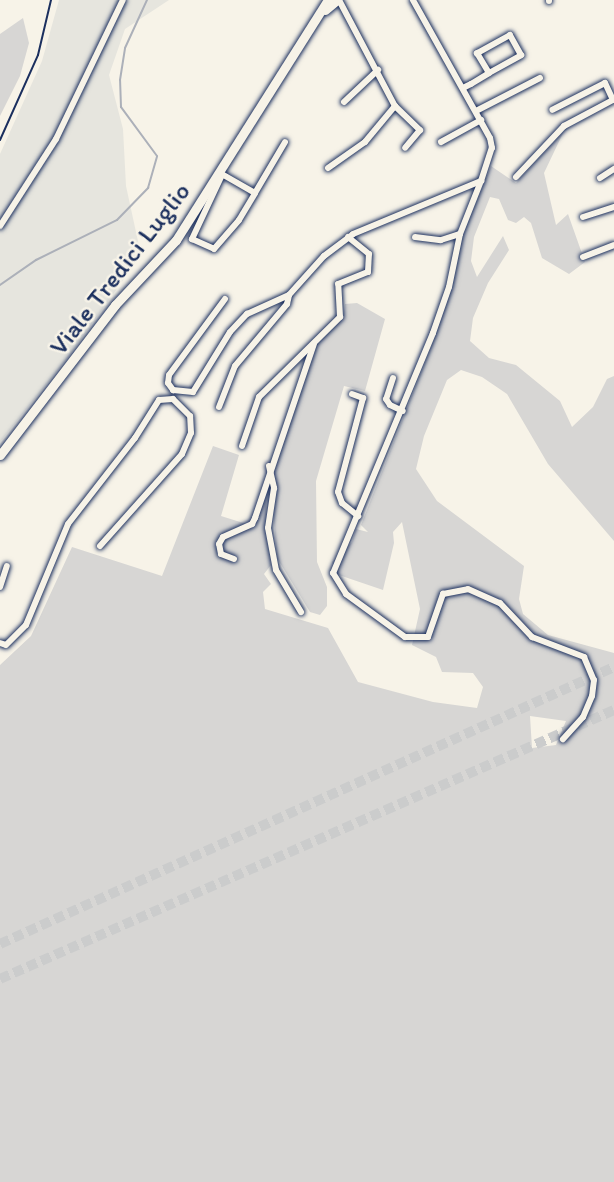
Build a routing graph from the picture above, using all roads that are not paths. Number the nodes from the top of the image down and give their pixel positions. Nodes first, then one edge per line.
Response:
1 (123, 0) edge
2 (328, 0) edge
3 (338, 0) edge
4 (413, 0) edge
5 (323, 12) junction
6 (378, 70) junction
7 (489, 73) junction
8 (540, 78) dead end
9 (463, 88) junction
10 (344, 102) dead end
11 (395, 106) junction
12 (552, 110) dead end
13 (476, 111) junction
14 (481, 120) junction
15 (285, 141) dead end
16 (441, 142) dead end
17 (405, 148) dead end
18 (328, 168) dead end
19 (614, 169) edge
20 (221, 174) junction
21 (516, 177) dead end
22 (600, 178) dead end
23 (481, 181) junction
24 (255, 193) junction
25 (614, 207) edge
26 (583, 218) dead end
27 (0, 226) edge
28 (460, 234) junction
29 (348, 237) junction
30 (415, 237) dead end
31 (614, 245) edge
32 (583, 257) dead end
33 (289, 295) junction
34 (225, 299) dead end
35 (315, 342) junction
36 (393, 378) dead end
37 (173, 390) junction
38 (352, 394) dead end
39 (173, 399) junction
40 (219, 407) dead end
41 (403, 411) junction
42 (242, 446) dead end
43 (0, 455) edge
44 (269, 466) junction
45 (358, 516) junction
46 (100, 546) dead end
47 (234, 559) dead end
48 (7, 567) dead end
49 (0, 587) edge
50 (301, 612) dead end
51 (0, 643) edge
52 (563, 739) dead end

1 - 27 street
2 - 5 main road
3 - 5 main road
3 - 6 street
4 - 9 street
5 - 20 main road, Viale Tredici Luglio
6 - 10 street
6 - 11 street
7 - 7 street
7 - 9 street
8 - 13 street
9 - 13 street
11 - 17 street
11 - 18 street
12 - 21 street
13 - 14 street
14 - 16 street
14 - 23 street
15 - 24 street
19 - 22 street
20 - 24 street
20 - 24 street, Viale Tredici Luglio
20 - 43 main road, Viale Tredici Luglio
23 - 28 street
23 - 29 street
25 - 26 street
28 - 30 street
28 - 41 street
29 - 33 street
29 - 35 street
31 - 32 street
33 - 37 street
33 - 40 street
34 - 37 street
35 - 42 street
35 - 44 street
36 - 41 street
37 - 39 street
38 - 45 street
39 - 46 street
39 - 51 street
41 - 45 street
44 - 47 street
44 - 50 street
45 - 52 street
48 - 49 street

